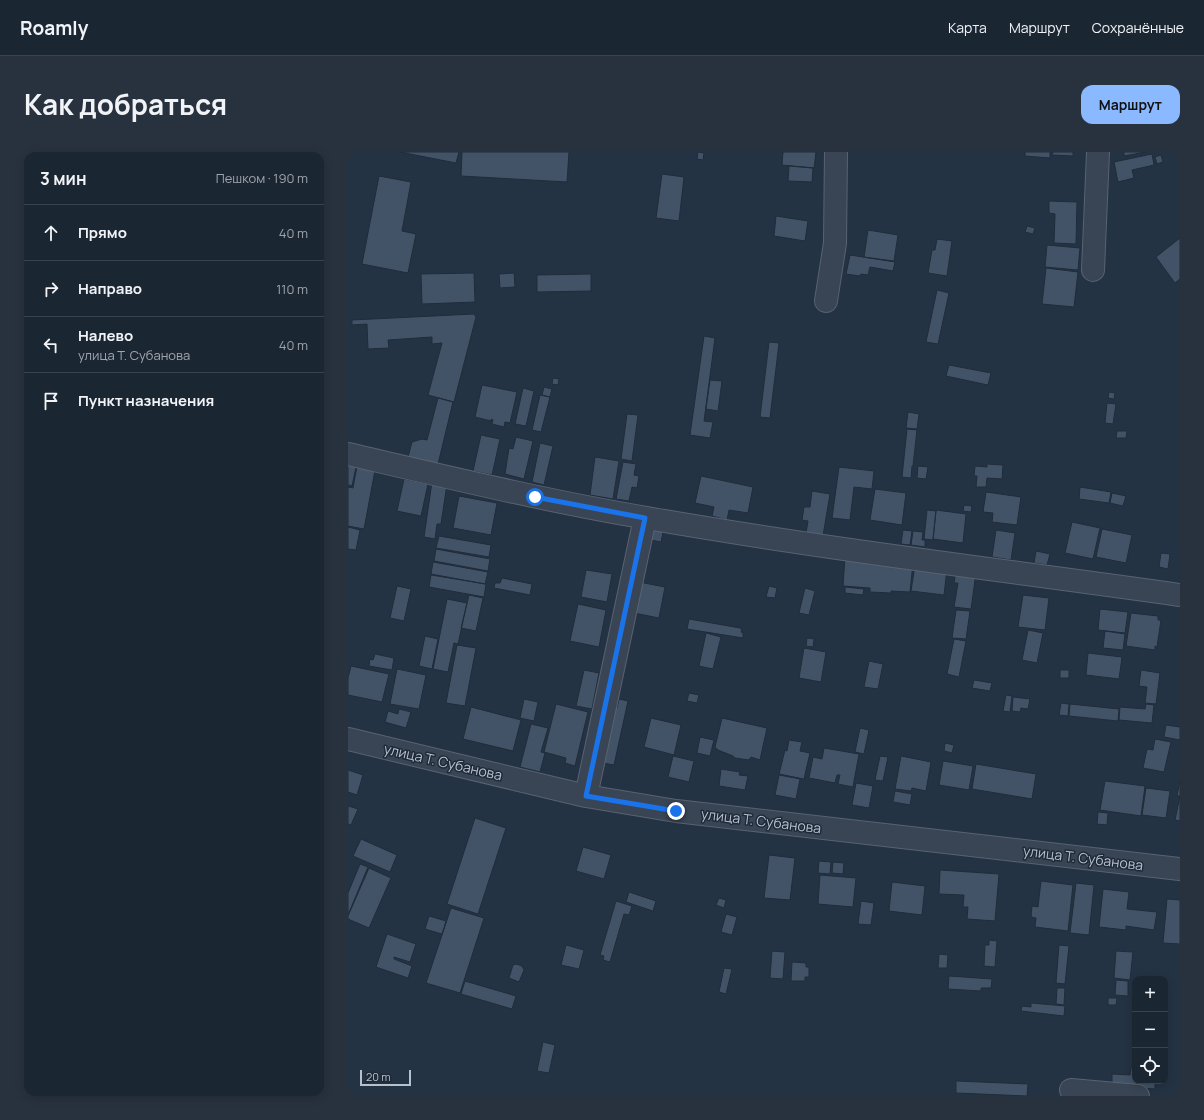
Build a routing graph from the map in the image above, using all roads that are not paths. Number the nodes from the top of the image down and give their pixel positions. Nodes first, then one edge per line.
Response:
1 (836, 152) edge
2 (1098, 152) edge
3 (1093, 270) dead end
4 (826, 301) dead end
5 (348, 454) edge
6 (645, 518) junction
7 (1180, 595) edge
8 (348, 740) edge
9 (586, 796) junction
10 (1180, 869) edge
11 (1071, 1090) dead end
12 (1138, 1096) edge

1 - 4 street
2 - 3 street
5 - 6 street
6 - 7 street
6 - 9 street
8 - 9 street, улица Т. Субанова
9 - 10 street, улица Т. Субанова
11 - 12 street

